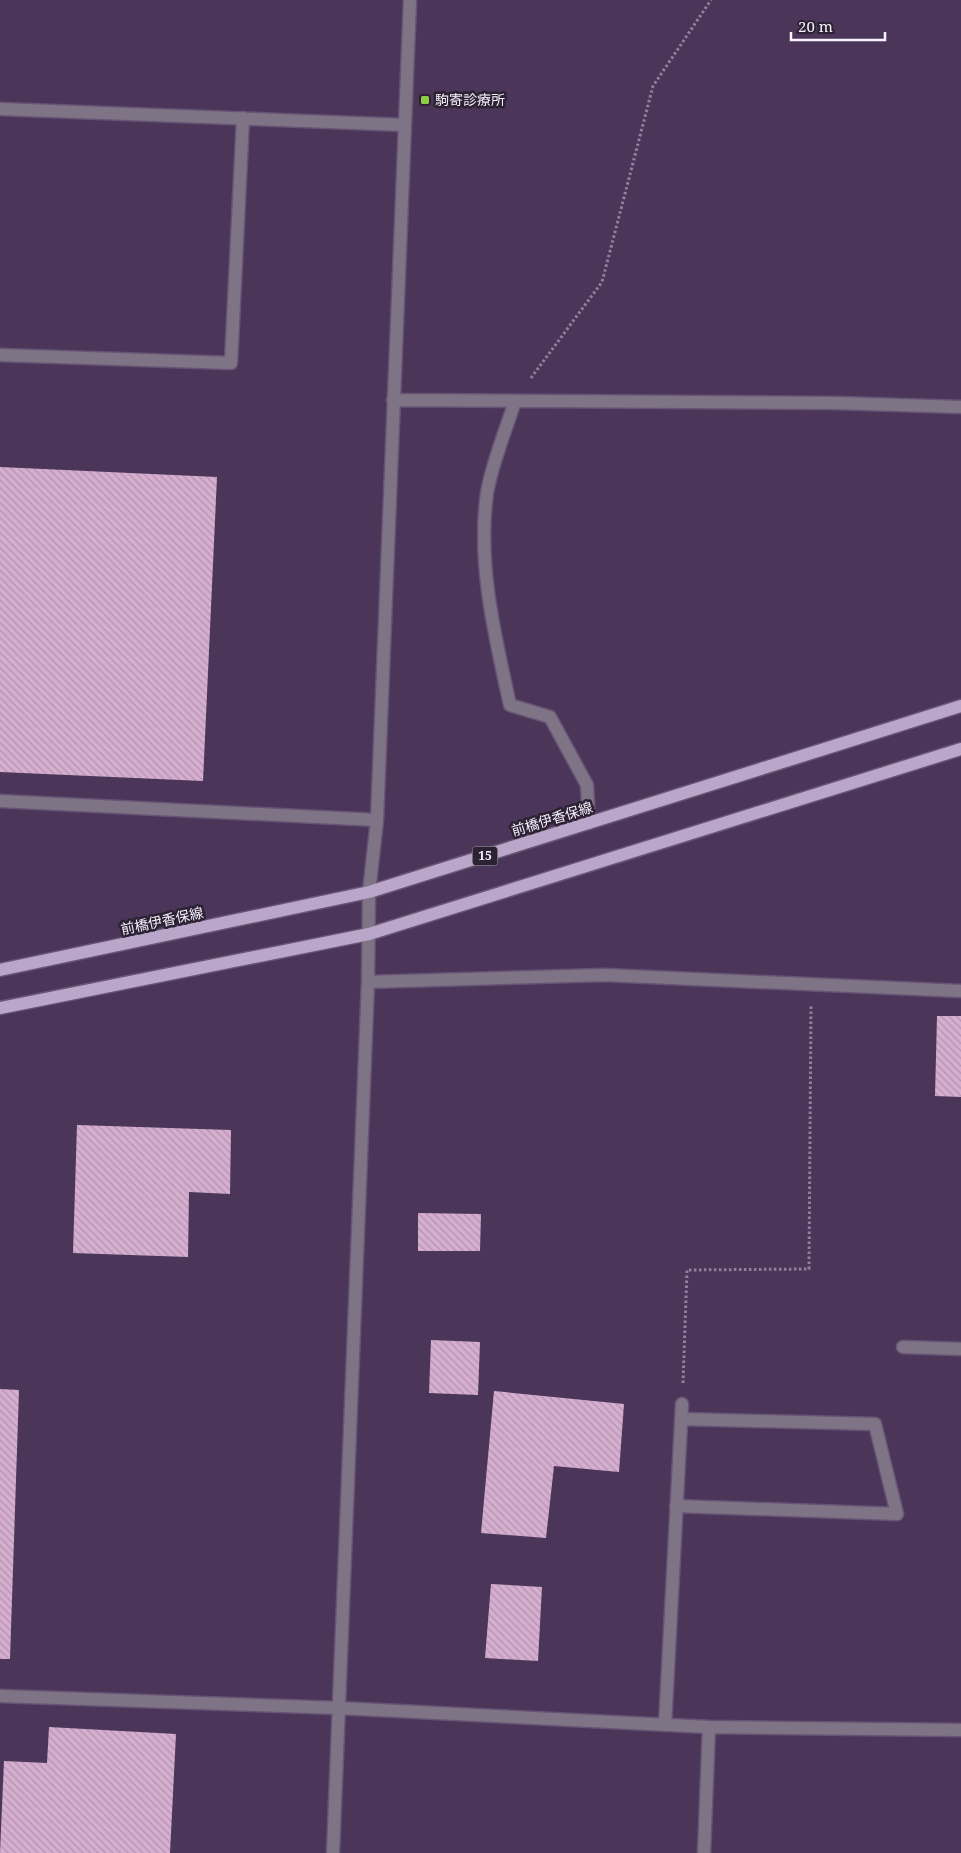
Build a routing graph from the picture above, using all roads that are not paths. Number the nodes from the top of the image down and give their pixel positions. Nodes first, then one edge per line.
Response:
1 (410, 0) edge
2 (0, 109) edge
3 (243, 118) junction
4 (404, 125) junction
5 (0, 355) edge
6 (393, 400) junction
7 (515, 401) junction
8 (961, 406) edge
9 (961, 706) edge
10 (961, 749) edge
11 (0, 802) edge
12 (377, 820) junction
13 (589, 823) junction
14 (369, 892) junction
15 (369, 934) junction
16 (0, 970) edge
17 (368, 982) junction
18 (961, 991) edge
19 (0, 1008) edge
20 (903, 1347) dead end
21 (961, 1349) edge
22 (682, 1404) road end
23 (681, 1419) junction
24 (676, 1506) junction
25 (0, 1696) edge
26 (339, 1708) junction
27 (665, 1725) junction
28 (709, 1727) junction
29 (961, 1730) edge
30 (333, 1853) edge
31 (704, 1853) edge

1 - 4 street
2 - 3 street
3 - 4 street
3 - 5 street
4 - 6 street
6 - 7 street
6 - 12 street
7 - 8 street
7 - 13 street
9 - 13 main road, 前橋伊香保線 / 15
10 - 15 main road
11 - 12 street
12 - 14 street
13 - 14 main road, 前橋伊香保線 / 15
14 - 15 street
14 - 16 main road, 前橋伊香保線 / 15
15 - 17 street
15 - 19 main road
17 - 18 street
17 - 26 street
20 - 21 street
22 - 23 street
23 - 24 street
23 - 24 street
24 - 27 street
25 - 26 street
26 - 27 street
26 - 30 street
27 - 28 street
28 - 29 street
28 - 31 street

